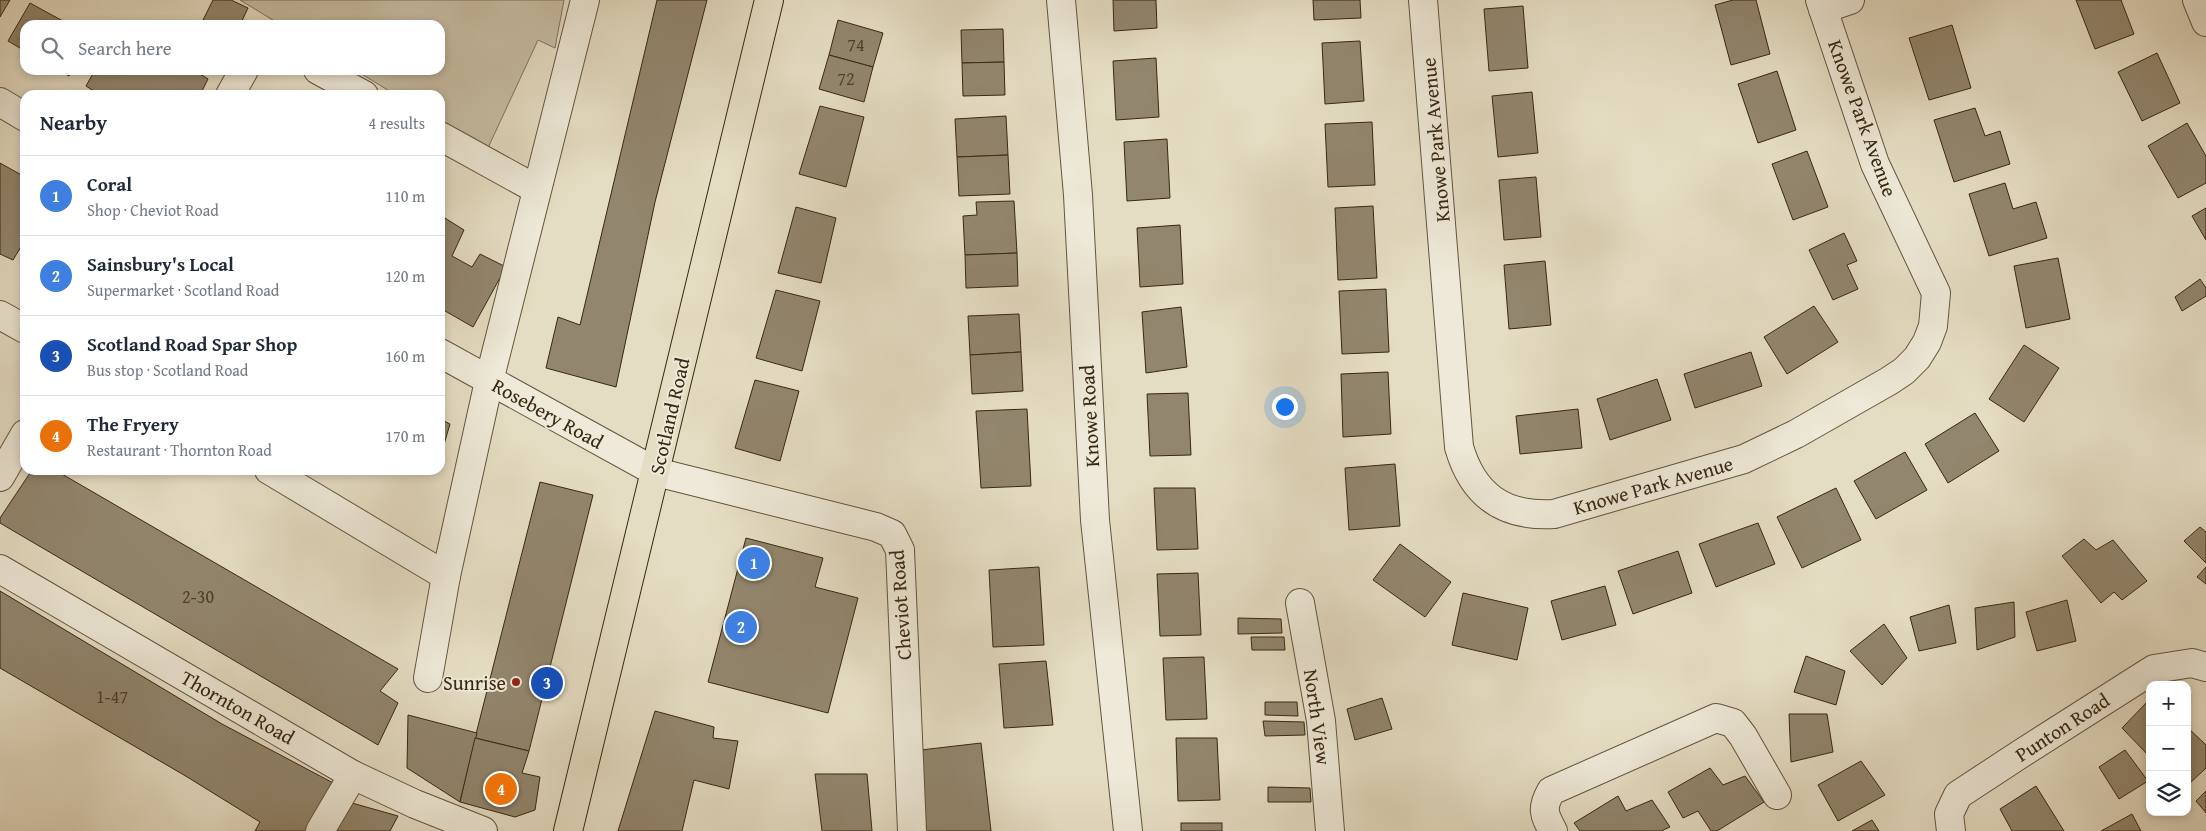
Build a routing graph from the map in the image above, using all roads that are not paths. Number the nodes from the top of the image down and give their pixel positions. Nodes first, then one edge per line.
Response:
1 (586, 0) edge
2 (769, 0) edge
3 (1061, 0) edge
4 (1424, 0) edge
5 (1850, 0) edge
6 (2197, 0) edge
7 (1821, 4) edge
8 (2206, 22) edge
9 (241, 75) edge
10 (327, 75) edge
11 (233, 90) edge
12 (355, 90) edge
13 (0, 102) edge
14 (20, 114) edge
15 (445, 139) edge
16 (536, 189) junction
17 (0, 315) edge
18 (20, 326) edge
19 (445, 356) edge
20 (489, 381) junction
21 (20, 443) edge
22 (656, 472) junction
23 (277, 475) edge
24 (0, 477) edge
25 (0, 569) edge
26 (446, 576) junction
27 (1300, 603) dead end
28 (2206, 667) edge
29 (428, 678) dead end
30 (353, 775) junction
31 (1777, 794) dead end
32 (320, 831) edge
33 (483, 831) edge
34 (568, 831) edge
35 (912, 831) edge
36 (1128, 831) edge
37 (1330, 831) edge
38 (1553, 831) edge
39 (1951, 831) edge

1 - 16 street
2 - 22 main road, Scotland Road
3 - 36 street, Knowe Road
4 - 7 street, Knowe Park Avenue
5 - 7 street
6 - 8 street
9 - 11 street
10 - 12 street
13 - 14 street
15 - 16 street
16 - 20 street
17 - 18 street
19 - 20 street, Rosebery Road
20 - 22 street, Rosebery Road
20 - 26 street
21 - 24 street
22 - 34 main road, Scotland Road
22 - 35 street, Cheviot Road
23 - 26 street
25 - 30 street, Thornton Road
26 - 29 street
27 - 37 street, North View
28 - 39 street, Punton Road
30 - 32 street
30 - 33 street, Thornton Road
31 - 38 street

